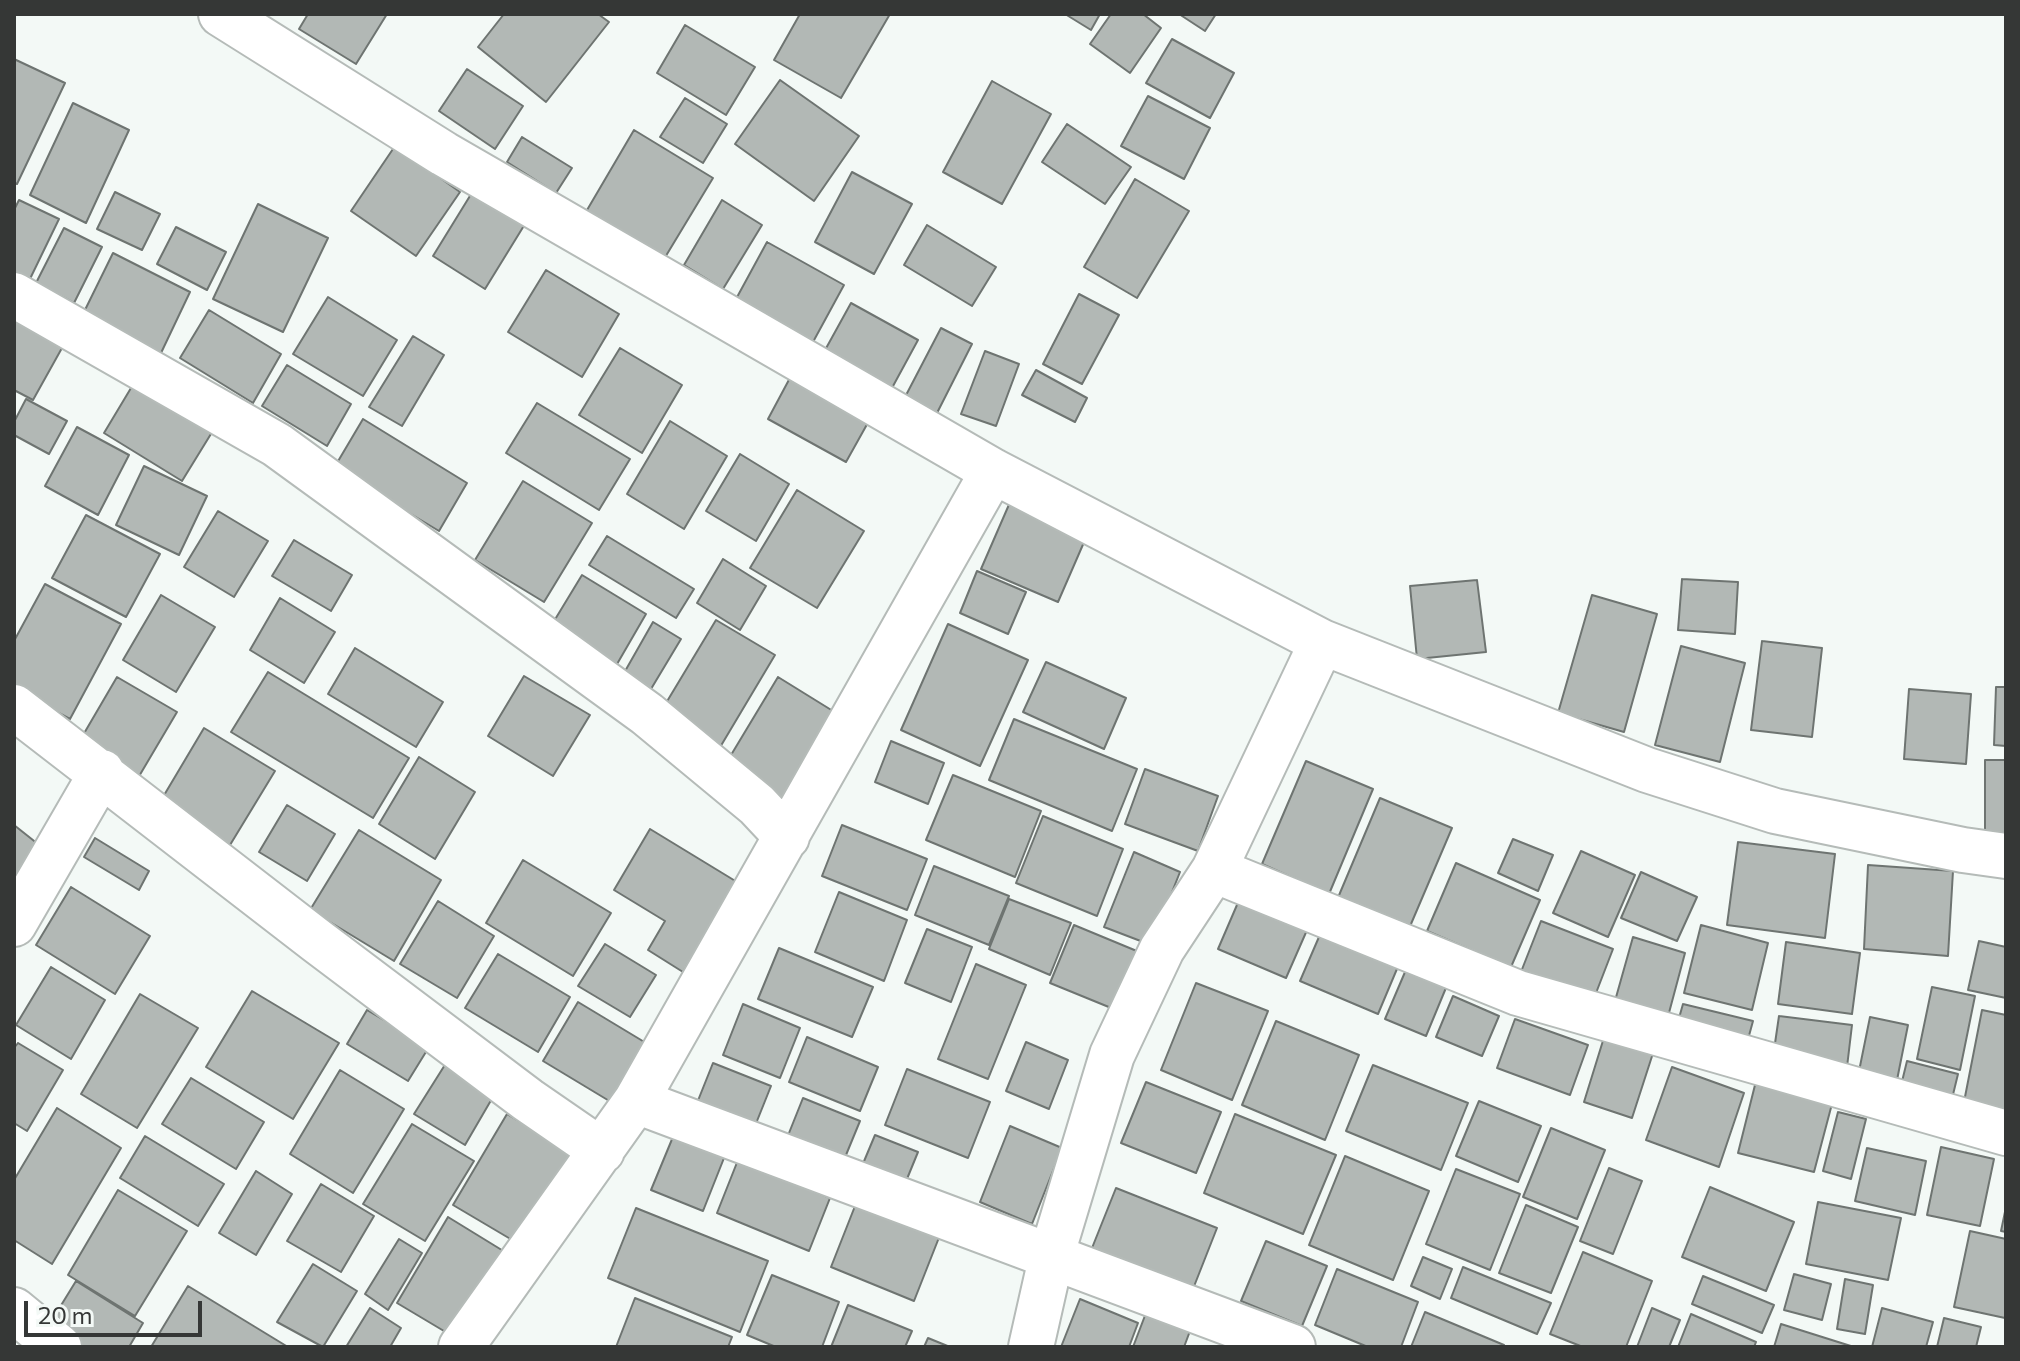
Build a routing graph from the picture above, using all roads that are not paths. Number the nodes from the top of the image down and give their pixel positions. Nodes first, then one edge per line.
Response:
1 (221, 14) edge
2 (14, 295) edge
3 (993, 471) junction
4 (1322, 642) junction
5 (14, 707) edge
6 (102, 772) junction
7 (787, 837) junction
8 (2006, 856) edge
9 (1214, 870) junction
10 (14, 924) edge
11 (636, 1101) junction
12 (2006, 1133) edge
13 (602, 1151) junction
14 (1052, 1254) junction
15 (14, 1310) edge
16 (59, 1347) edge
17 (461, 1347) edge
18 (1031, 1347) edge
19 (1293, 1347) edge

1 - 3 street
2 - 7 street
3 - 4 street
3 - 7 street
4 - 8 street
4 - 9 street
5 - 6 street
6 - 10 street
6 - 13 street
7 - 11 street
9 - 12 street
9 - 14 street
11 - 13 street
11 - 14 street
13 - 17 street
14 - 18 street
14 - 19 street
15 - 16 street

